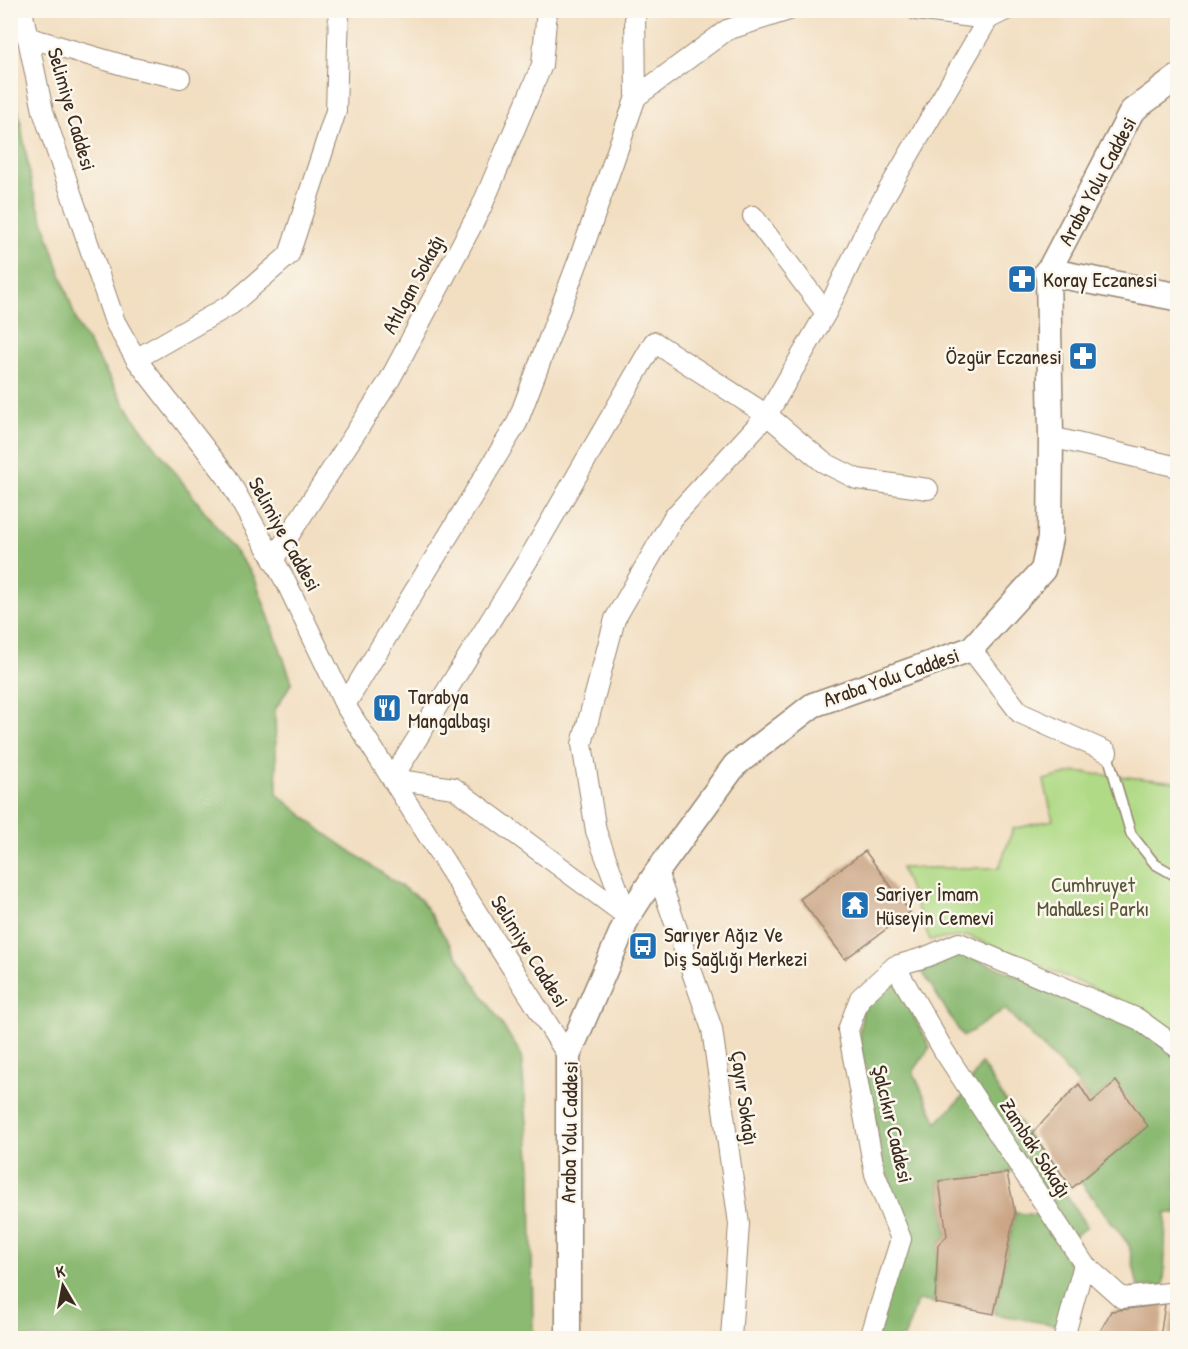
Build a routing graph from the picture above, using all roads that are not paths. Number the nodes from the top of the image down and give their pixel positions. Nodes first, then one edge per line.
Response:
1 (22, 10) edge
2 (339, 10) edge
3 (547, 10) edge
4 (635, 10) edge
5 (789, 10) edge
6 (916, 10) edge
7 (1006, 10) edge
8 (988, 19) junction
9 (27, 37) junction
10 (1178, 77) edge
11 (180, 78) dead end
12 (636, 97) junction
13 (753, 216) dead end
14 (1048, 273) junction
15 (1178, 297) edge
16 (826, 313) junction
17 (136, 359) junction
18 (767, 415) junction
19 (1051, 437) junction
20 (1178, 467) edge
21 (928, 489) dead end
22 (273, 560) junction
23 (971, 649) junction
24 (345, 705) junction
25 (1107, 752) joint
26 (392, 779) junction
27 (657, 872) junction
28 (1178, 877) edge
29 (628, 917) junction
30 (895, 966) junction
31 (1178, 1048) edge
32 (568, 1056) junction
33 (1084, 1264) junction
34 (1178, 1292) edge
35 (568, 1338) edge
36 (731, 1338) edge
37 (870, 1338) edge
38 (1064, 1338) edge

1 - 9 street, Selimiye Caddesi
2 - 17 street
3 - 22 street, Atılgan Sokağı
4 - 12 street
5 - 12 street
6 - 8 street
7 - 8 street
8 - 16 street
9 - 11 street
9 - 17 street, Selimiye Caddesi
10 - 14 street, Araba Yolu Caddesi
12 - 24 street
13 - 16 street
14 - 15 main road
14 - 19 street, Araba Yolu Caddesi
16 - 18 street
17 - 22 street, Selimiye Caddesi
18 - 21 street
18 - 26 street
18 - 29 street
19 - 20 street
19 - 23 street, Araba Yolu Caddesi
22 - 24 street, Selimiye Caddesi
23 - 25 street
23 - 27 street, Araba Yolu Caddesi
24 - 26 street, Selimiye Caddesi
25 - 28 lane
26 - 29 street
26 - 32 street, Selimiye Caddesi
27 - 29 street, Araba Yolu Caddesi
27 - 36 street, Çayır Sokağı
29 - 32 street, Araba Yolu Caddesi
30 - 31 street
30 - 33 street, Zambak Sokağı
30 - 37 street, Şalcıkır Caddesi
32 - 35 street, Araba Yolu Caddesi
33 - 34 street, Zambak Sokağı
33 - 38 street

